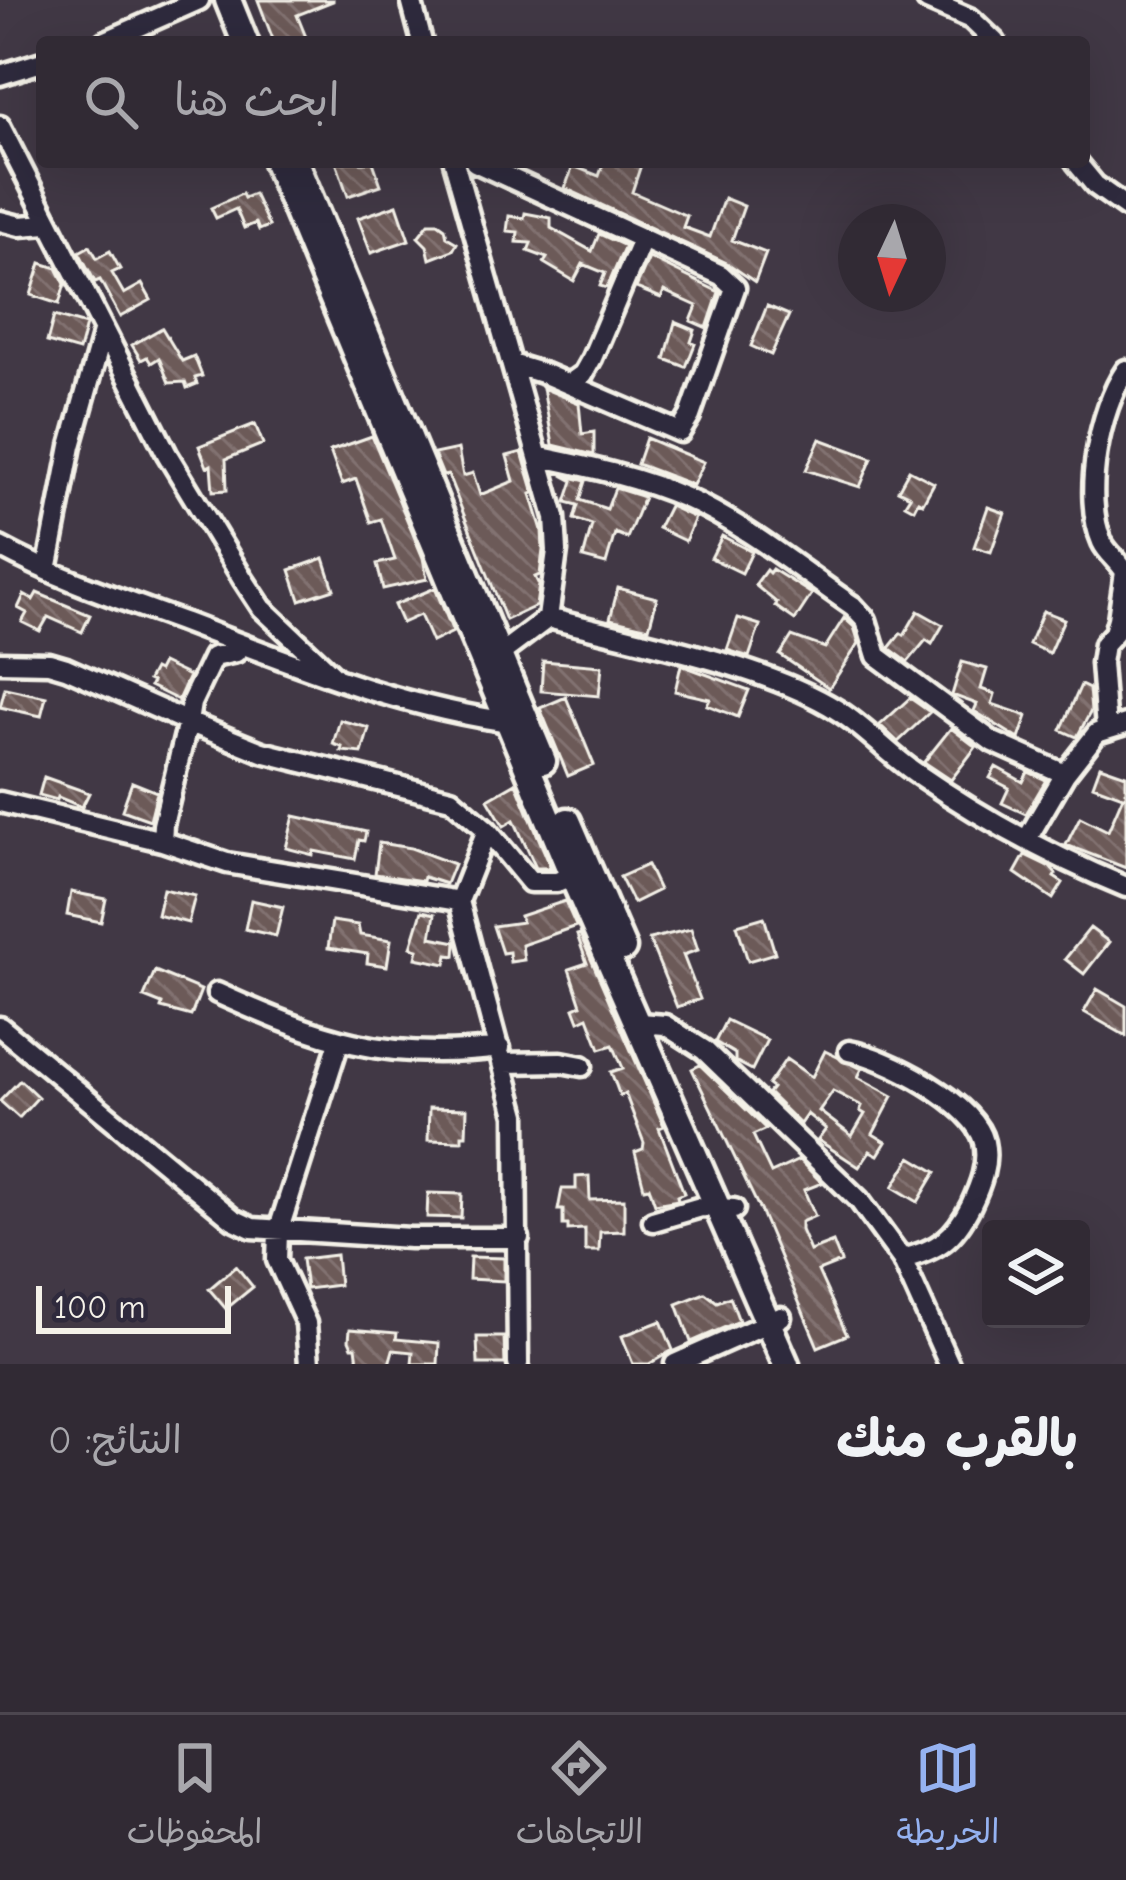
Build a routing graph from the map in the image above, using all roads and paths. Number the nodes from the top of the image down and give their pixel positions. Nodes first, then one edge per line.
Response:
1 (199, 0) edge
2 (210, 0) edge
3 (228, 0) edge
4 (411, 0) edge
5 (927, 0) edge
6 (118, 36) edge
7 (225, 36) edge
8 (243, 36) edge
9 (420, 36) edge
10 (989, 36) edge
11 (36, 64) edge
12 (0, 75) edge
13 (0, 127) edge
14 (279, 168) edge
15 (297, 168) edge
16 (456, 168) edge
17 (488, 168) edge
18 (1081, 168) edge
19 (1126, 207) edge
20 (0, 220) edge
21 (47, 224) junction
22 (642, 240) junction
23 (338, 291) junction
24 (103, 332) junction
25 (512, 364) junction
26 (1126, 370) edge
27 (569, 384) junction
28 (541, 457) junction
29 (0, 547) edge
30 (47, 570) junction
31 (548, 618) junction
32 (240, 644) junction
33 (494, 659) junction
34 (0, 662) edge
35 (338, 679) junction
36 (188, 722) junction
37 (519, 723) junction
38 (1116, 727) edge
39 (1065, 774) junction
40 (0, 802) edge
41 (487, 830) junction
42 (1027, 838) junction
43 (162, 841) junction
44 (580, 872) junction
45 (1126, 886) edge
46 (459, 901) junction
47 (217, 993) dead end
48 (647, 1023) junction
49 (0, 1027) edge
50 (339, 1042) junction
51 (849, 1051) dead end
52 (502, 1056) junction
53 (582, 1066) dead end
54 (727, 1209) junction
55 (653, 1221) dead end
56 (278, 1232) junction
57 (519, 1238) junction
58 (902, 1259) junction
59 (775, 1320) junction
60 (678, 1363) edge
61 (310, 1364) edge
62 (518, 1364) edge
63 (786, 1364) edge
64 (802, 1364) edge
65 (949, 1364) edge

1 - 6 street
2 - 7 main road
3 - 8 main road
4 - 9 street
5 - 10 street
11 - 12 street
13 - 21 street
14 - 23 main road
15 - 23 main road
16 - 25 street
17 - 22 street
18 - 19 street
20 - 21 street
21 - 24 street
22 - 27 street
22 - 27 street
23 - 33 main road
24 - 30 street
24 - 35 street
25 - 27 street
25 - 28 street
26 - 38 street
28 - 31 street
28 - 39 street
29 - 30 street
30 - 32 street
31 - 33 street
31 - 42 street
32 - 35 street
32 - 36 street
33 - 37 main road
34 - 36 street
35 - 37 street
36 - 41 street
36 - 43 street
37 - 44 main road
38 - 39 street
39 - 42 street
40 - 43 street
41 - 44 street
41 - 46 street
42 - 45 street
43 - 46 street
44 - 48 main road
46 - 52 street
47 - 50 street
48 - 54 main road
48 - 58 street
49 - 56 street
50 - 52 street
50 - 56 street
51 - 58 street
52 - 53 street
52 - 57 street
54 - 55 street
54 - 59 main road
56 - 57 street
56 - 61 street
57 - 62 street
58 - 65 street
59 - 60 street
59 - 63 main road
59 - 64 main road

